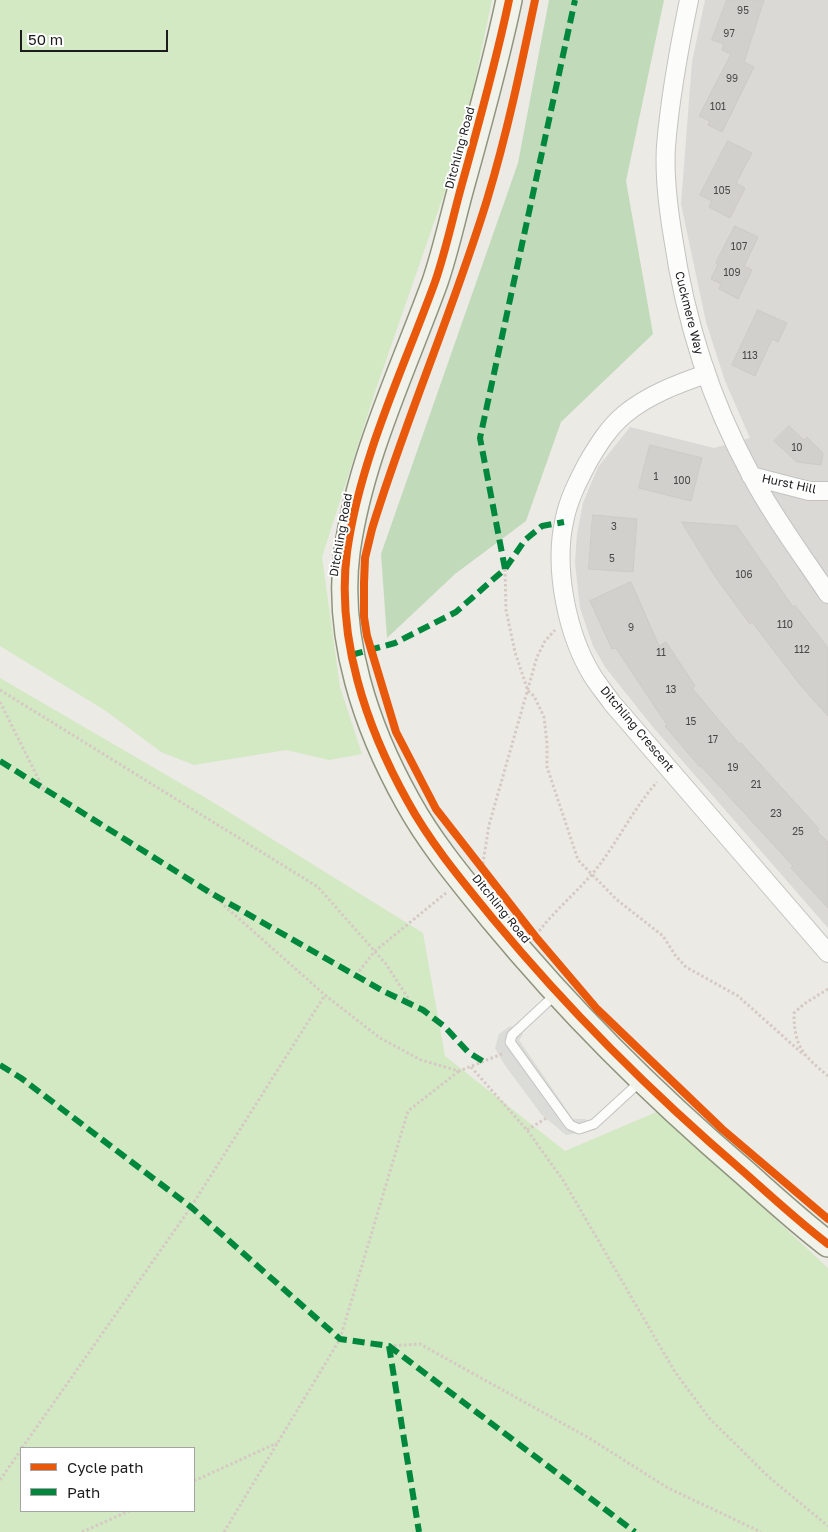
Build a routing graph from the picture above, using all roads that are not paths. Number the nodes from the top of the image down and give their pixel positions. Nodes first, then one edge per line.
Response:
1 (509, 0) edge
2 (689, 0) edge
3 (706, 374) junction
4 (751, 476) junction
5 (828, 491) edge
6 (828, 594) edge
7 (828, 953) edge
8 (558, 992) junction
9 (642, 1080) junction
10 (828, 1244) edge

1 - 8 street, Ditchling Road
2 - 3 street, Cuckmere Way
3 - 4 street, Cuckmere Way
3 - 7 street, Ditchling Crescent
4 - 5 street, Hurst Hill
4 - 6 street, Cuckmere Way
8 - 9 street, Ditchling Road
8 - 9 lane
9 - 10 street, Ditchling Road

